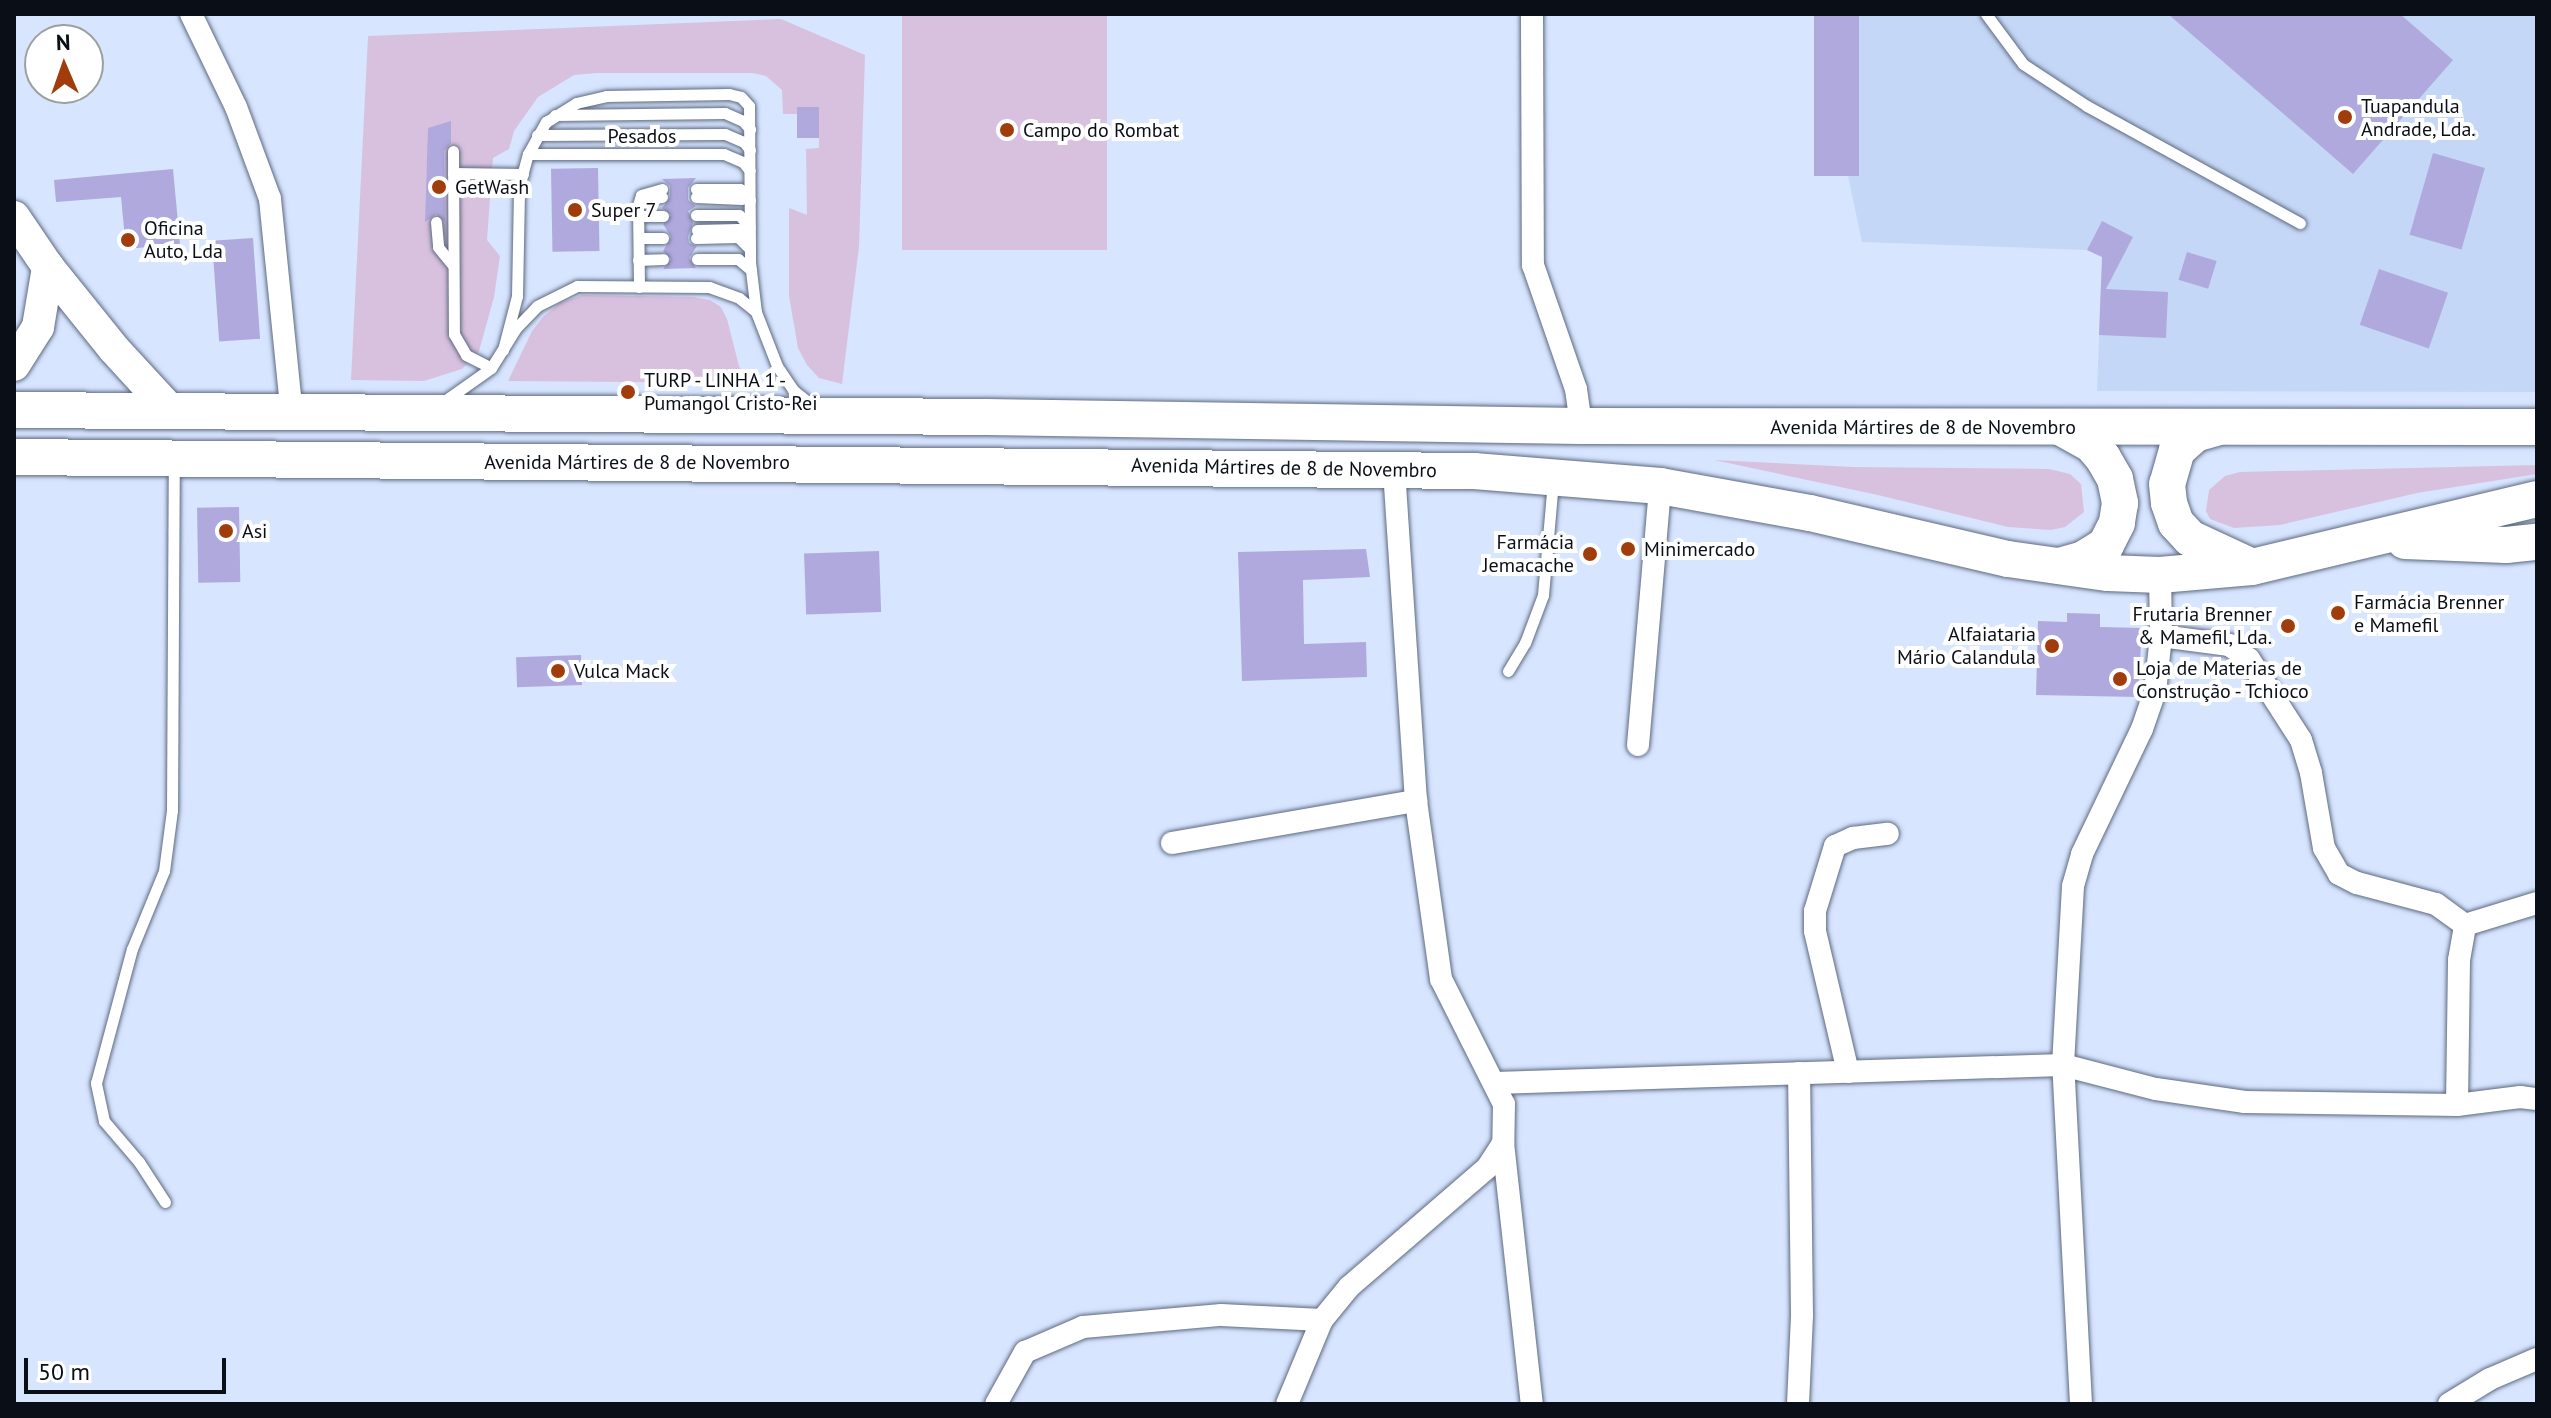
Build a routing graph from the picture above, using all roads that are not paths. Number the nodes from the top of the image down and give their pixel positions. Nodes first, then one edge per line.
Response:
1 (191, 14) edge
2 (1532, 14) edge
3 (1986, 14) edge
4 (554, 115) junction
5 (750, 129) junction
6 (537, 135) junction
7 (750, 150) junction
8 (453, 151) dead end
9 (528, 154) junction
10 (750, 171) junction
11 (453, 173) junction
12 (523, 174) junction
13 (639, 207) junction
14 (14, 217) edge
15 (436, 222) dead end
16 (2300, 223) dead end
17 (750, 224) junction
18 (663, 234) dead end
19 (696, 234) dead end
20 (639, 235) junction
21 (663, 255) dead end
22 (697, 255) dead end
23 (638, 256) junction
24 (452, 264) junction
25 (751, 266) junction
26 (48, 267) junction
27 (639, 287) junction
28 (756, 312) junction
29 (503, 350) junction
30 (14, 365) edge
31 (491, 368) junction
32 (14, 410) edge
33 (172, 412) junction
34 (292, 415) junction
35 (415, 415) junction
36 (826, 416) junction
37 (1581, 426) junction
38 (2060, 427) junction
39 (2218, 427) junction
40 (2537, 427) edge
41 (14, 457) edge
42 (174, 460) junction
43 (1394, 470) junction
44 (1553, 476) junction
45 (1660, 486) junction
46 (2537, 499) edge
47 (2371, 540) junction
48 (2537, 542) edge
49 (2059, 566) junction
50 (2252, 567) junction
51 (2160, 575) junction
52 (2161, 636) junction
53 (1508, 671) dead end
54 (1638, 745) dead end
55 (1416, 801) junction
56 (1888, 834) dead end
57 (1172, 843) dead end
58 (2537, 903) edge
59 (2465, 925) junction
60 (2063, 1065) junction
61 (1848, 1072) junction
62 (1799, 1073) junction
63 (1495, 1083) junction
64 (2537, 1099) edge
65 (2457, 1105) junction
66 (1503, 1143) junction
67 (165, 1202) dead end
68 (1322, 1320) junction
69 (2537, 1359) edge
70 (996, 1404) edge
71 (1287, 1404) edge
72 (1532, 1404) edge
73 (1798, 1404) edge
74 (2081, 1404) edge
75 (2449, 1404) edge

1 - 34 street
2 - 37 street
3 - 16 lane
4 - 5 lane, Pesados
4 - 5 lane, Pesados
4 - 6 lane, Pesados
5 - 7 lane, Pesados
6 - 7 lane, Pesados
6 - 9 lane, Pesados
7 - 10 lane, Pesados
8 - 11 lane
9 - 10 lane, Pesados
9 - 12 lane, Pesados
10 - 17 lane, Pesados
11 - 12 lane
11 - 24 lane
12 - 29 lane, Pesados
13 - 13 lane
13 - 20 lane
14 - 26 main road
15 - 24 lane
17 - 17 lane
17 - 19 lane
17 - 25 lane, Pesados
18 - 20 lane
20 - 23 lane
21 - 23 lane
22 - 25 lane
23 - 27 lane
24 - 31 lane
25 - 28 lane, Pesados
26 - 30 main road
26 - 33 main road
27 - 28 lane
27 - 29 lane
28 - 36 lane, Pesados
29 - 31 lane
31 - 35 lane
32 - 33 main road, Avenida Mártires de 8 de Novembro
33 - 34 main road, Avenida Mártires de 8 de Novembro
34 - 35 main road, Avenida Mártires de 8 de Novembro
35 - 36 main road, Avenida Mártires de 8 de Novembro
36 - 37 main road, Avenida Mártires de 8 de Novembro
37 - 38 main road, Avenida Mártires de 8 de Novembro
38 - 39 main road, Avenida Mártires de 8 de Novembro
38 - 49 main road
39 - 40 main road, Avenida Mártires de 8 de Novembro
39 - 50 main road
41 - 42 main road, Avenida Mártires de 8 de Novembro
42 - 43 main road, Avenida Mártires de 8 de Novembro
42 - 67 lane
43 - 44 main road, Avenida Mártires de 8 de Novembro
43 - 55 street
44 - 45 main road, Avenida Mártires de 8 de Novembro
44 - 53 lane
45 - 49 main road, Avenida Mártires de 8 de Novembro
45 - 54 street
46 - 47 main road, Avenida Mártires de 8 de Novembro
47 - 48 main road
47 - 50 main road, Avenida Mártires de 8 de Novembro
49 - 51 main road, Avenida Mártires de 8 de Novembro
50 - 51 main road, Avenida Mártires de 8 de Novembro
51 - 52 street
52 - 59 street
52 - 60 street
55 - 57 street
55 - 63 street
56 - 61 street
58 - 59 street
59 - 65 street
60 - 61 street
60 - 65 street
60 - 74 street
61 - 62 street
62 - 63 street
62 - 73 street
63 - 66 street
64 - 65 street
66 - 68 street
66 - 72 street
68 - 70 street
68 - 71 street
69 - 75 street

